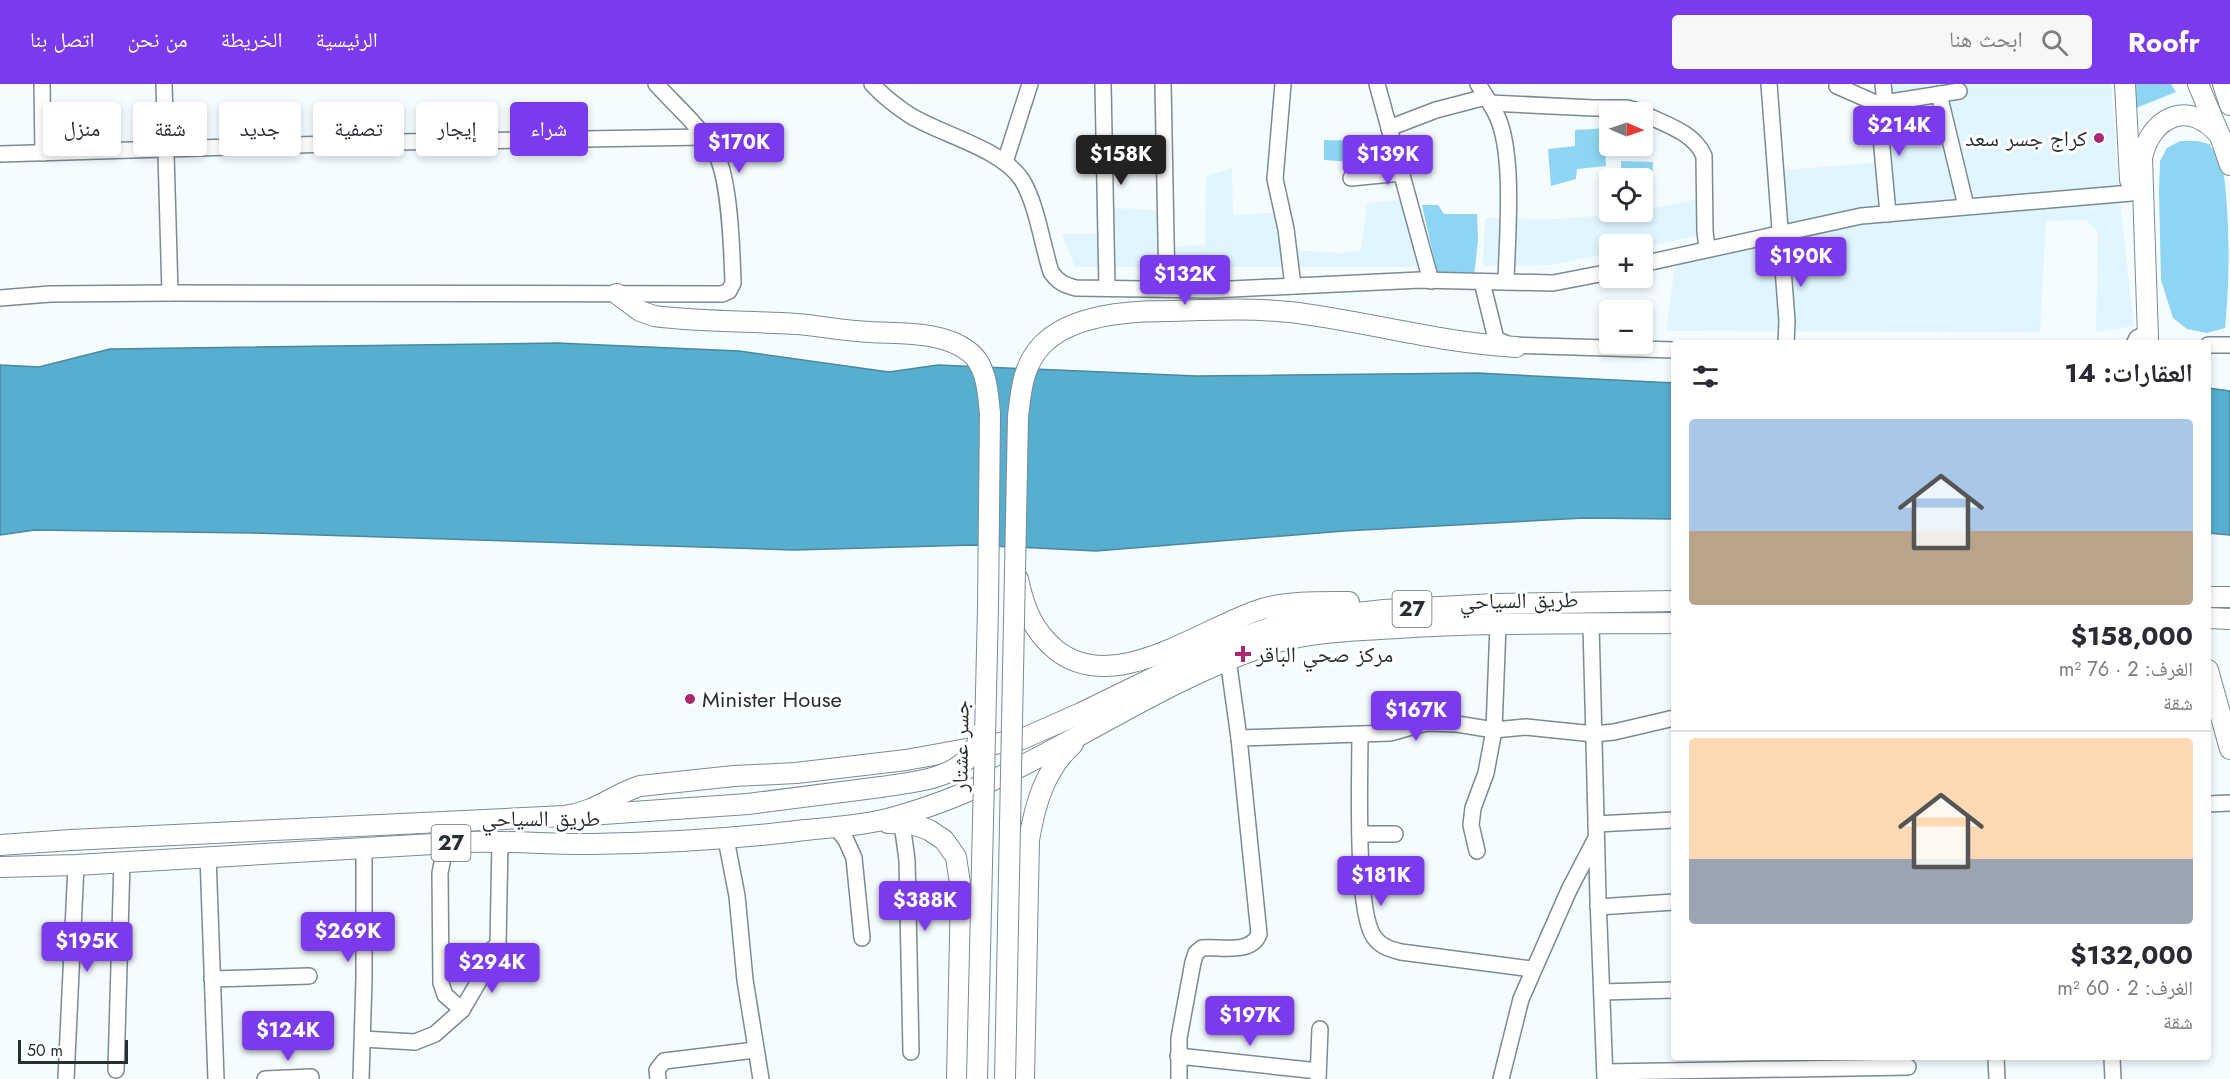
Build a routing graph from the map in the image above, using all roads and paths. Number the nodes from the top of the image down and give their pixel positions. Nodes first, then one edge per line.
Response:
1 (42, 84) edge
2 (164, 84) edge
3 (656, 84) edge
4 (872, 84) edge
5 (1030, 84) edge
6 (1103, 84) edge
7 (1163, 84) edge
8 (1283, 84) edge
9 (1377, 84) edge
10 (1769, 84) edge
11 (1837, 84) edge
12 (1883, 84) edge
13 (2126, 84) edge
14 (2198, 84) edge
15 (2223, 84) edge
16 (1951, 90) edge
17 (1484, 95) edge
18 (165, 102) edge
19 (1881, 104) junction
20 (2230, 105) edge
21 (1599, 108) edge
22 (1653, 118) edge
23 (1389, 128) junction
24 (2220, 136) junction
25 (705, 137) junction
26 (207, 147) edge
27 (43, 153) joint
28 (0, 154) edge
29 (167, 156) edge
30 (1005, 162) junction
31 (2230, 165) edge
32 (1402, 173) junction
33 (1351, 178) dead end
34 (2130, 193) junction
35 (1966, 206) junction
36 (1888, 214) junction
37 (1780, 233) junction
38 (1707, 249) junction
39 (1653, 261) edge
40 (1599, 274) edge
41 (1431, 281) junction
42 (1482, 282) junction
43 (1506, 282) junction
44 (1293, 286) junction
45 (1107, 288) junction
46 (1167, 290) junction
47 (170, 293) junction
48 (617, 294) junction
49 (0, 297) edge
50 (1786, 340) edge
51 (2143, 340) edge
52 (2143, 340) edge
53 (2211, 345) edge
54 (2230, 345) edge
55 (1516, 347) junction
56 (1671, 350) edge
57 (1014, 548) junction
58 (2211, 597) edge
59 (2230, 597) edge
60 (1671, 601) edge
61 (1544, 602) junction
62 (1592, 602) junction
63 (2211, 618) edge
64 (2230, 619) edge
65 (1671, 623) edge
66 (1592, 624) junction
67 (1498, 625) junction
68 (1228, 659) junction
69 (2211, 681) edge
70 (986, 699) junction
71 (1671, 719) edge
72 (1096, 725) junction
73 (1494, 730) junction
74 (1594, 734) junction
75 (1360, 735) junction
76 (1239, 738) junction
77 (2230, 748) edge
78 (2230, 802) edge
79 (2211, 804) edge
80 (565, 816) junction
81 (902, 820) junction
82 (1671, 820) edge
83 (836, 827) junction
84 (1596, 831) junction
85 (1360, 834) junction
86 (1395, 834) dead end
87 (726, 839) junction
88 (500, 842) junction
89 (446, 843) junction
90 (0, 845) edge
91 (364, 847) junction
92 (1478, 851) dead end
93 (208, 856) junction
94 (122, 862) junction
95 (76, 865) junction
96 (0, 867) edge
97 (1671, 902) edge
98 (1598, 907) junction
99 (862, 938) dead end
100 (1532, 969) junction
101 (309, 976) dead end
102 (212, 979) junction
103 (1671, 990) edge
104 (1602, 992) junction
105 (462, 1010) junction
106 (1320, 1029) dead end
107 (363, 1040) junction
108 (755, 1050) junction
109 (911, 1052) dead end
110 (1178, 1056) junction
111 (1996, 1060) edge
112 (2112, 1060) edge
113 (1777, 1068) edge
114 (1908, 1068) edge
115 (116, 1070) dead end
116 (1841, 1073) edge
117 (1318, 1075) edge
118 (1605, 1076) edge
119 (311, 1077) dead end
120 (66, 1079) edge
121 (216, 1079) edge
122 (266, 1079) edge
123 (362, 1079) edge
124 (658, 1079) edge
125 (761, 1079) edge
126 (957, 1079) edge
127 (977, 1079) edge
128 (1005, 1079) edge
129 (1024, 1079) edge
130 (1179, 1079) edge
131 (1501, 1079) edge
132 (1997, 1079) edge
133 (2113, 1079) edge

1 - 27 street
2 - 18 street
3 - 25 street
4 - 30 street
5 - 30 street
6 - 45 street
7 - 46 street
8 - 44 street
9 - 23 street
10 - 37 street
11 - 19 street
12 - 19 street
13 - 34 main road
14 - 24 main road
15 - 20 main road
16 - 19 street
16 - 35 street
17 - 21 street
17 - 23 street
17 - 43 street
19 - 36 street
22 - 38 street
23 - 32 street
24 - 31 main road
24 - 52 main road
25 - 26 street
25 - 48 street
27 - 28 street
29 - 47 street
30 - 45 street
32 - 33 street
32 - 41 street
34 - 35 street
34 - 51 main road
35 - 36 street
36 - 37 street
37 - 38 street
37 - 50 street
38 - 39 street
40 - 43 street
41 - 42 street
41 - 44 street
42 - 43 street
42 - 55 street
44 - 46 street
45 - 46 street
47 - 48 street
47 - 49 street
48 - 70 main road, جسر عشتار, bridge
53 - 54 street
55 - 56 street
55 - 57 main road, bridge
57 - 61 main road, bridge
57 - 128 main road, bridge
58 - 59 main road
60 - 62 main road, طريق السياحي / 27
61 - 62 main road, طريق السياحي / 27
61 - 80 main road, طريق السياحي / 27
62 - 66 main road
63 - 64 main road
65 - 66 main road, طريق السياحي / 27
66 - 67 main road, طريق السياحي / 27
66 - 74 street
67 - 68 main road, طريق السياحي / 27
67 - 73 street
68 - 72 main road, طريق السياحي / 27
68 - 76 street
69 - 77 main road
70 - 80 main road, bridge
70 - 127 main road, جسر عشتار, bridge
71 - 74 street
72 - 81 main road, طريق السياحي
72 - 129 main road
73 - 74 street
73 - 75 street
73 - 92 street
74 - 84 street
75 - 76 street
75 - 85 street
76 - 110 street
78 - 79 street
80 - 90 main road, طريق السياحي / 27
81 - 83 main road, طريق السياحي / 27
81 - 109 street
81 - 126 main road
82 - 84 street
83 - 87 main road, طريق السياحي / 27
83 - 99 street
84 - 98 street
84 - 100 street
85 - 86 street
85 - 100 street
87 - 88 main road, طريق السياحي / 27
87 - 108 street
88 - 89 main road, طريق السياحي / 27
88 - 105 street
89 - 91 main road, طريق السياحي / 27
89 - 105 street
91 - 93 main road, طريق السياحي / 27
91 - 107 street
93 - 94 main road, طريق السياحي / 27
93 - 102 street
94 - 95 main road, طريق السياحي / 27
94 - 115 street
95 - 96 main road, طريق السياحي / 27
95 - 120 street
97 - 98 street
98 - 104 street
100 - 131 street
101 - 102 street
102 - 121 street
103 - 104 street
104 - 118 street
105 - 107 street
106 - 117 street
107 - 123 street
108 - 124 street
108 - 125 street
110 - 117 street
110 - 130 street
111 - 132 street
112 - 133 street
113 - 116 street
113 - 118 street
114 - 116 street
119 - 122 street

